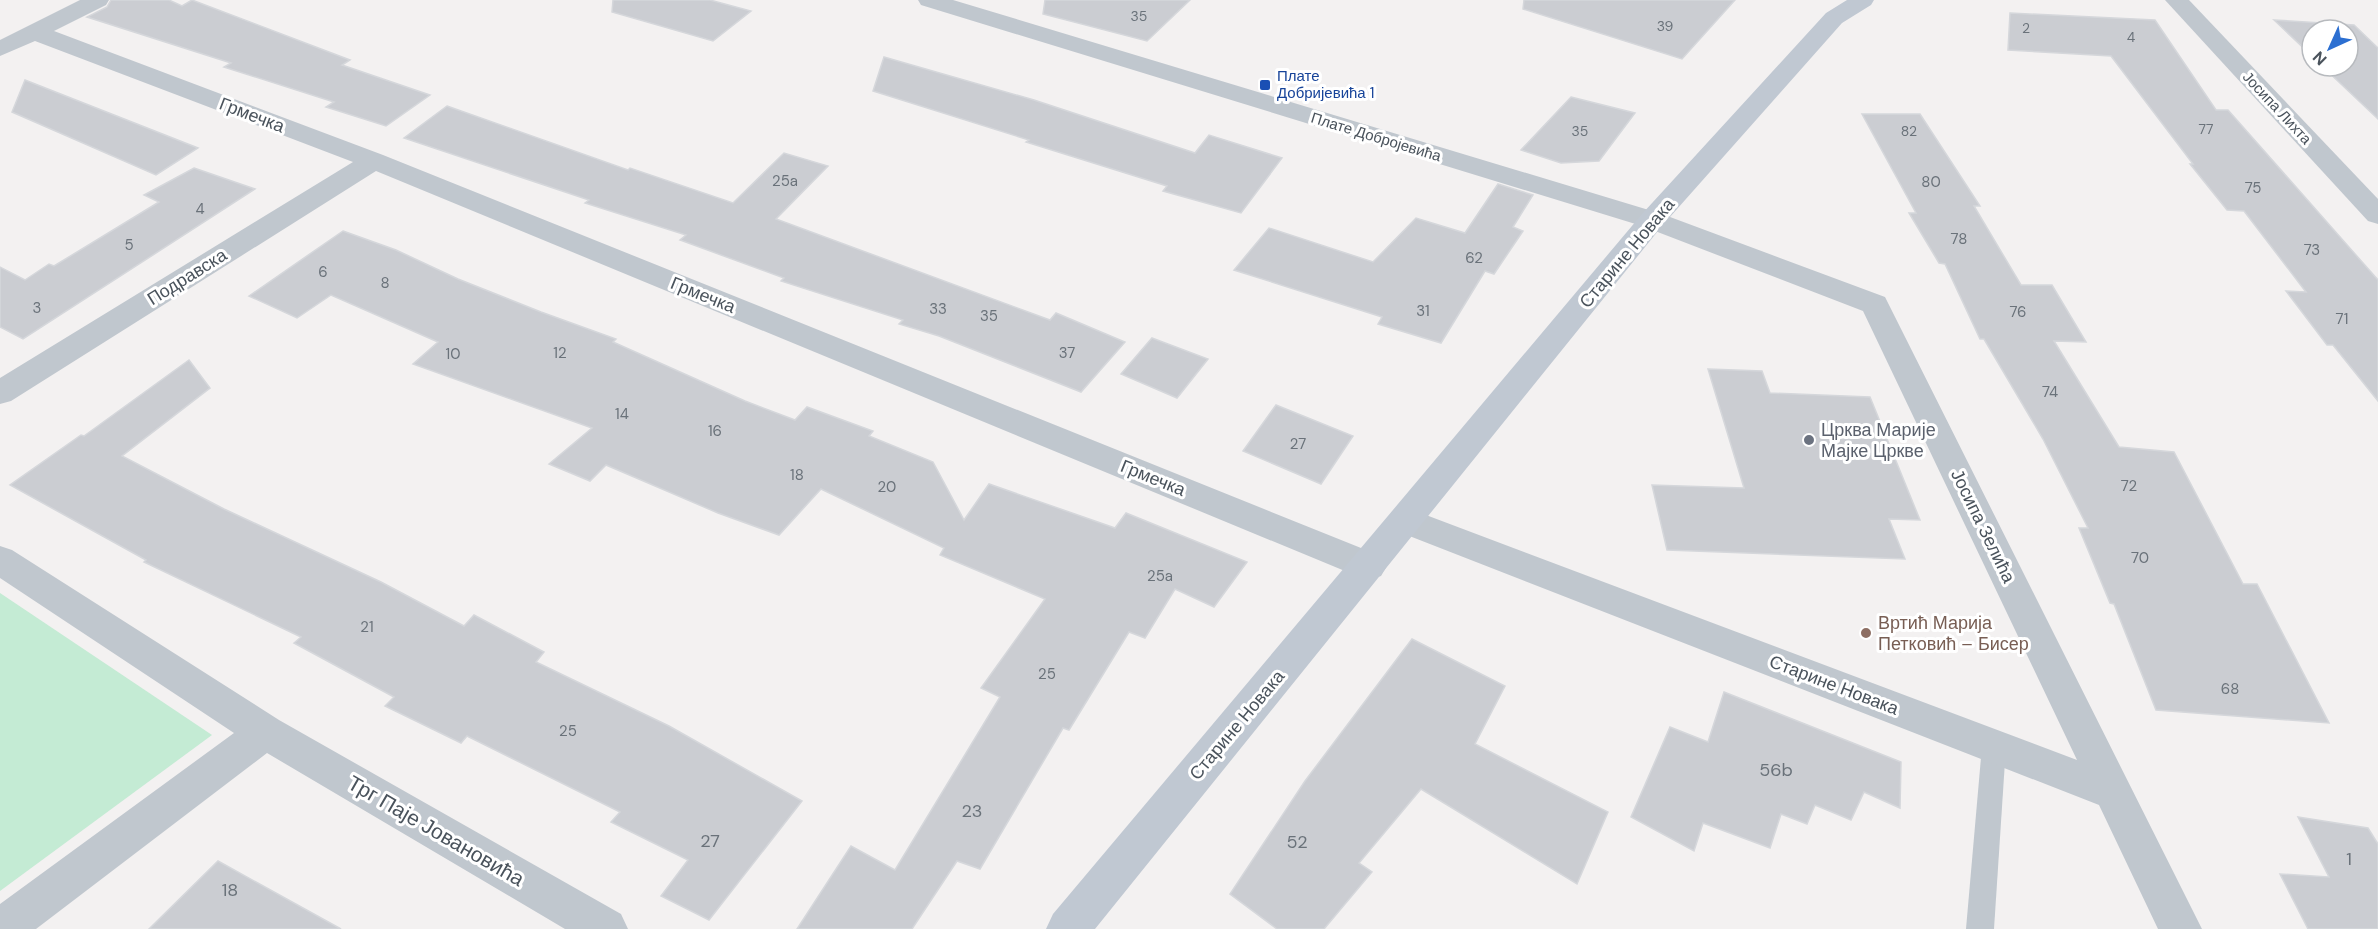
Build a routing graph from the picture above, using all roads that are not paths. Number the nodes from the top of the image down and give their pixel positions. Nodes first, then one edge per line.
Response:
1 (98, 0) edge
2 (929, 0) edge
3 (2176, 0) edge
4 (1859, 1) edge
5 (34, 32) junction
6 (0, 49) edge
7 (374, 161) junction
8 (2378, 215) edge
9 (1652, 220) junction
10 (0, 393) edge
11 (1406, 521) junction
12 (0, 560) edge
13 (1369, 566) junction
14 (265, 732) junction
15 (1994, 746) junction
16 (2113, 792) junction
17 (1, 929) edge
18 (606, 929) edge
19 (1068, 929) edge
20 (1980, 929) edge
21 (2180, 929) edge

1 - 5 street
2 - 9 street, Плате Добројевића
3 - 8 street, Јосипа Лихта
4 - 9 street, Старине Новака
5 - 6 street
5 - 7 street, Грмечка
7 - 10 street, Подравска
7 - 13 street, Грмечка
9 - 11 street, Старине Новака
9 - 16 street, Јосипа Зелића
11 - 13 street, Старине Новака
11 - 15 street, Старине Новака
12 - 14 street, Трг Паје Јовановића
13 - 19 street, Старине Новака
14 - 17 street
14 - 18 street, Трг Паје Јовановића
15 - 16 street, Старине Новака
15 - 20 lane
16 - 21 street, Јосипа Зелића

